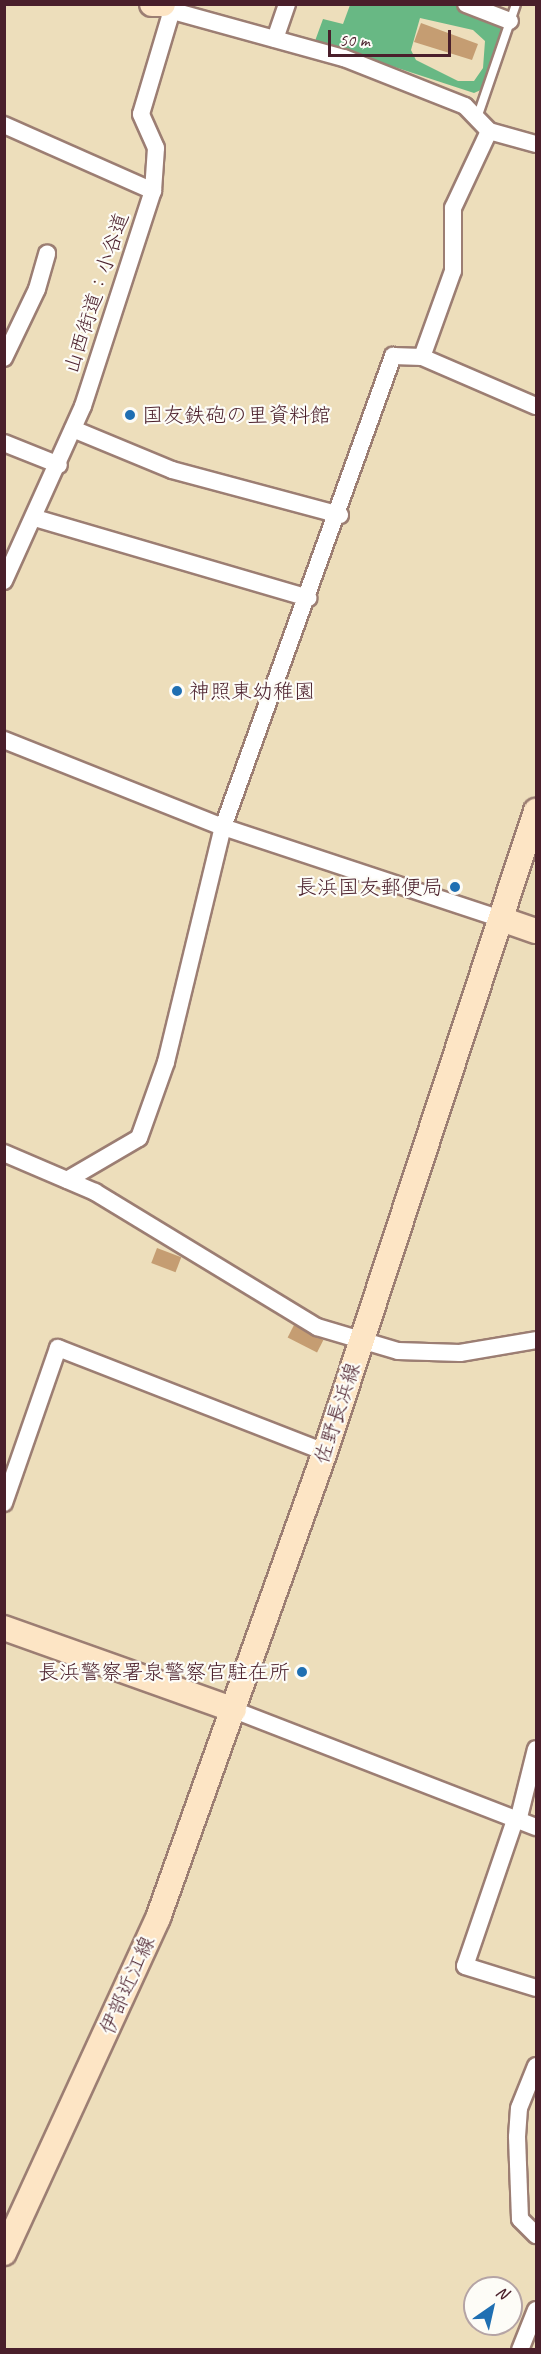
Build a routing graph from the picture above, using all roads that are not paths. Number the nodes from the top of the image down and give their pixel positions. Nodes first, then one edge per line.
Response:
1 (287, 4) edge
2 (466, 4) edge
3 (516, 4) edge
4 (162, 7) edge
5 (510, 21) junction
6 (275, 39) junction
7 (476, 118) junction
8 (4, 125) edge
9 (489, 131) junction
10 (537, 144) edge
11 (153, 191) junction
12 (47, 254) dead end
13 (422, 357) junction
14 (4, 358) edge
15 (537, 406) edge
16 (73, 429) junction
17 (4, 443) edge
18 (59, 465) junction
19 (340, 515) junction
20 (35, 518) junction
21 (6, 570) edge
22 (309, 598) junction
23 (4, 740) edge
24 (537, 811) edge
25 (223, 827) junction
26 (501, 919) junction
27 (537, 931) edge
28 (4, 1153) edge
29 (68, 1180) junction
30 (537, 1340) edge
31 (360, 1341) junction
32 (325, 1452) junction
33 (4, 1503) edge
34 (4, 1628) edge
35 (234, 1710) junction
36 (537, 1749) edge
37 (517, 1820) junction
38 (537, 1827) edge
39 (537, 1989) edge
40 (537, 2066) edge
41 (537, 2235) edge
42 (4, 2253) edge
43 (537, 2310) edge
44 (520, 2349) edge

1 - 6 street
2 - 5 street
3 - 5 lane
4 - 6 street
4 - 11 street, 山西街道：小谷道
5 - 7 lane
6 - 7 street
7 - 9 street
8 - 11 street
9 - 10 street
9 - 13 street
11 - 16 street, 山西街道：小谷道
12 - 14 street
13 - 15 street
13 - 19 street
16 - 18 street, 山西街道：小谷道
16 - 19 street
17 - 18 street
18 - 20 street, 山西街道：小谷道
19 - 22 street
20 - 21 street, 山西街道：小谷道
20 - 22 street
22 - 25 street
23 - 25 street
24 - 26 main road
25 - 26 street
25 - 29 street
26 - 27 main road
26 - 31 main road, 佐野長浜線
28 - 29 street
29 - 31 street
30 - 31 street
31 - 32 main road, 佐野長浜線
32 - 33 street
32 - 35 main road, 佐野長浜線
34 - 35 main road
35 - 37 street
35 - 42 main road, 伊部近江線
36 - 37 street
37 - 38 street
37 - 39 street
40 - 41 street
43 - 44 street

